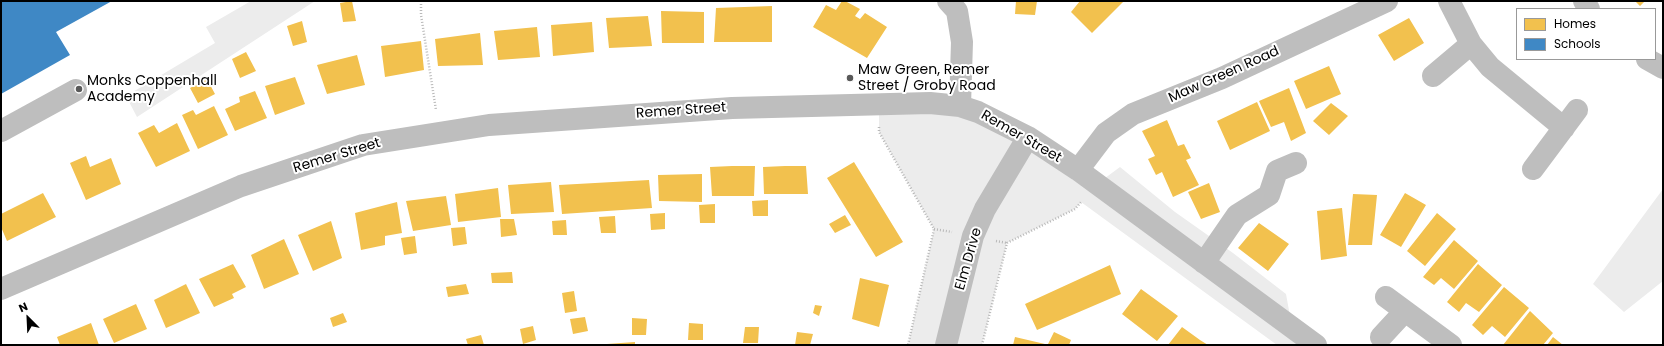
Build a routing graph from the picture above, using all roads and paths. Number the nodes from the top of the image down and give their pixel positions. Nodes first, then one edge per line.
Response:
1 (421, 1) edge
2 (948, 1) edge
3 (1387, 1) edge
4 (1449, 1) edge
5 (1471, 44) junction
6 (1649, 60) edge
7 (1663, 68) edge
8 (1433, 76) dead end
9 (76, 90) dead end
10 (879, 104) junction
11 (960, 106) junction
12 (1577, 110) dead end
13 (1564, 128) junction
14 (1, 131) edge
15 (439, 133) junction
16 (1028, 137) junction
17 (1296, 163) dead end
18 (1533, 168) dead end
19 (1078, 170) junction
20 (1097, 184) junction
21 (1204, 263) junction
22 (1, 289) edge
23 (1386, 297) dead end
24 (1405, 311) junction
25 (1381, 337) dead end
26 (908, 345) edge
27 (946, 345) edge
28 (982, 345) edge
29 (1316, 345) edge
30 (1450, 345) edge

1 - 15 path
2 - 11 street
3 - 19 street, Maw Green Road
4 - 5 street
5 - 8 street
5 - 13 street
6 - 7 street
9 - 14 street
10 - 11 street, Remer Street
10 - 15 street, Remer Street
10 - 26 path
11 - 16 street, Remer Street
12 - 13 street
13 - 18 street
15 - 22 street, Remer Street
16 - 19 street, Remer Street
16 - 27 street, Elm Drive
17 - 21 street
19 - 20 street, Remer Street
20 - 21 street, Remer Street
20 - 28 path
21 - 29 street, Remer Street
23 - 24 street
24 - 25 street
24 - 30 street

